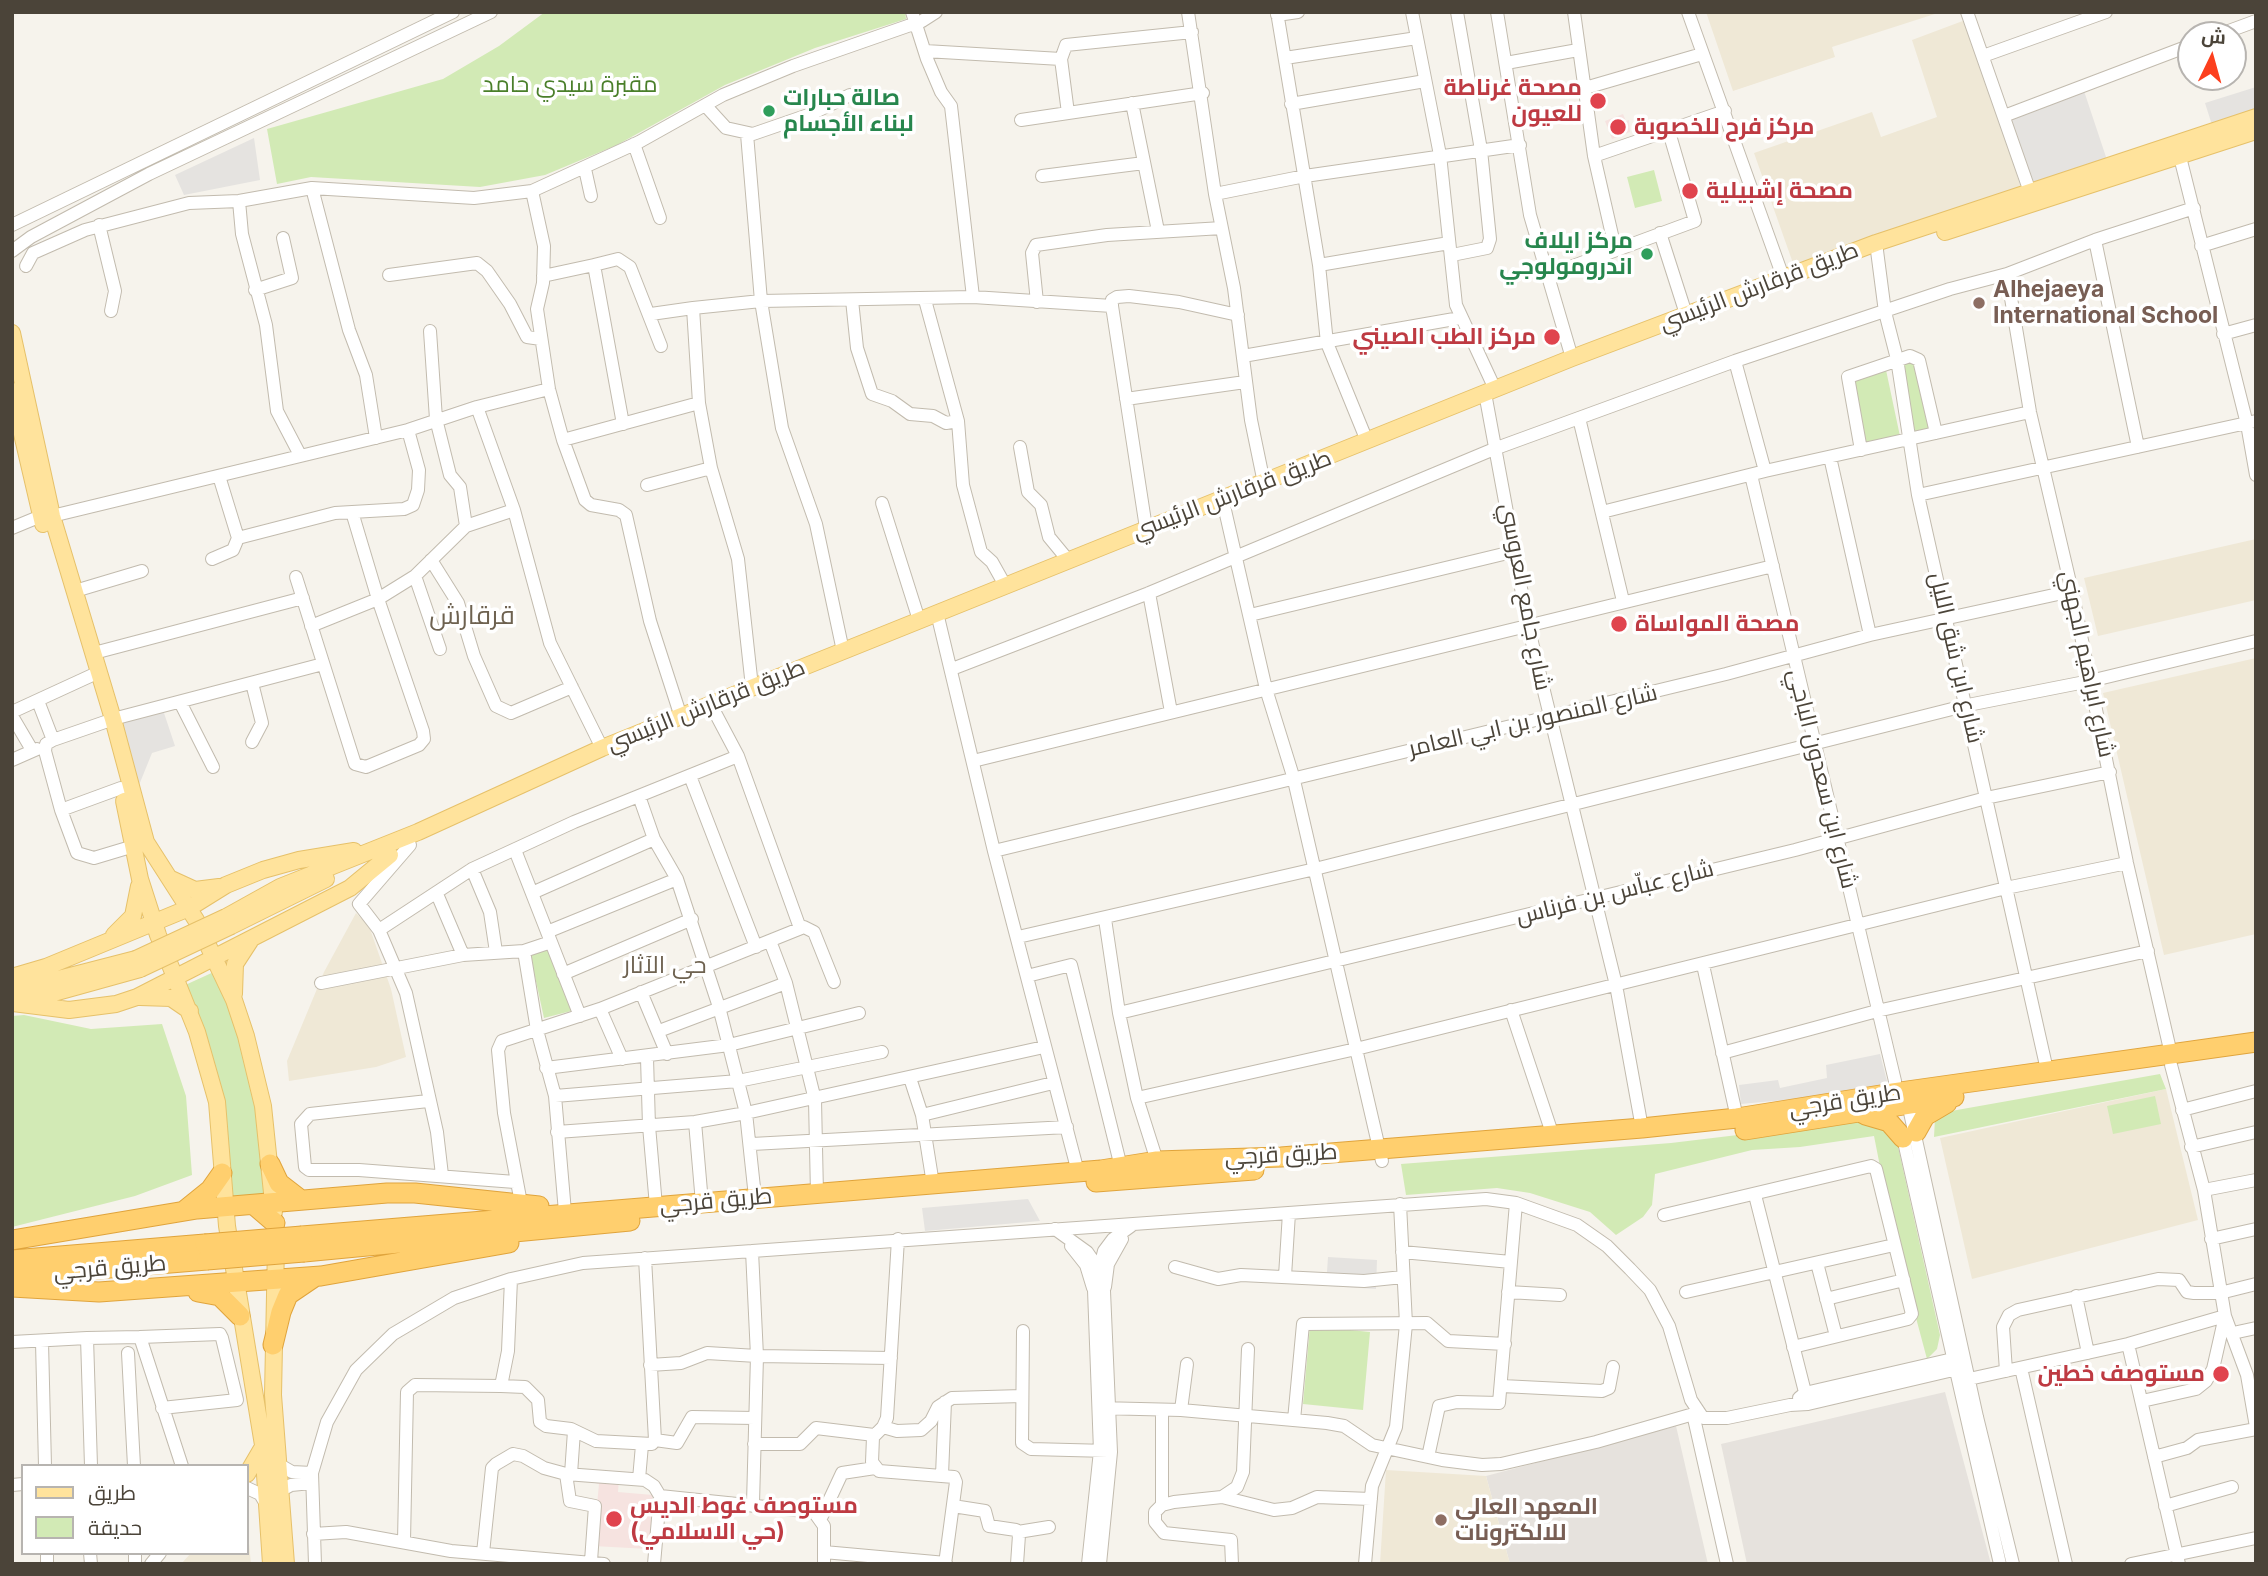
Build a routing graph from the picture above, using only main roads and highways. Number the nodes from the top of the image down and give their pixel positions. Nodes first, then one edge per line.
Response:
1 (2256, 117) edge
2 (2256, 131) edge
3 (2178, 147) junction
4 (1877, 248) junction
5 (12, 333) edge
6 (13, 395) edge
7 (1489, 395) junction
8 (1223, 502) junction
9 (46, 516) junction
10 (938, 616) junction
11 (95, 674) junction
12 (713, 708) junction
13 (109, 721) junction
14 (389, 850) junction
15 (169, 878) junction
16 (140, 879) junction
17 (226, 886) junction
18 (173, 919) junction
19 (256, 935) junction
20 (107, 941) junction
21 (210, 953) junction
22 (138, 964) junction
23 (173, 973) junction
24 (12, 977) edge
25 (12, 991) edge
26 (137, 997) junction
27 (234, 1000) junction
28 (13, 1003) edge
29 (190, 1011) junction
30 (2256, 1042) edge
31 (2256, 1052) edge
32 (2171, 1059) junction
33 (1961, 1095) junction
34 (1900, 1096) junction
35 (1857, 1114) junction
36 (1381, 1155) junction
37 (270, 1164) junction
38 (222, 1173) junction
39 (301, 1200) junction
40 (183, 1212) junction
41 (250, 1212) junction
42 (558, 1217) junction
43 (12, 1240) edge
44 (206, 1252) junction
45 (12, 1260) edge
46 (12, 1276) edge
47 (321, 1276) junction
48 (256, 1277) junction
49 (185, 1286) junction
50 (12, 1287) edge
51 (240, 1316) junction
52 (273, 1345) junction
53 (263, 1445) junction
54 (248, 1474) edge
55 (276, 1499) junction
56 (271, 1564) edge
57 (286, 1564) edge

1 - 3 main road, طريق قرقارش الرئيسي
2 - 3 main road, طريق قرقارش الرئيسي
3 - 4 main road, طريق قرقارش الرئيسي
3 - 4 main road, طريق قرقارش الرئيسي
4 - 7 main road, طريق قرقارش الرئيسي
4 - 7 main road, طريق قرقارش الرئيسي
5 - 9 main road
6 - 9 main road
7 - 8 main road, طريق قرقارش الرئيسي
7 - 8 main road, طريق قرقارش الرئيسي
8 - 10 main road, طريق قرقارش الرئيسي
8 - 10 main road, طريق قرقارش الرئيسي
9 - 11 main road
9 - 11 main road
10 - 12 main road, طريق قرقارش الرئيسي
10 - 12 main road, طريق قرقارش الرئيسي
11 - 13 main road
12 - 14 main road, طريق قرقارش الرئيسي
12 - 14 main road, طريق قرقارش الرئيسي
13 - 15 main road
13 - 16 main road
14 - 17 main road
14 - 19 main road
14 - 22 main road, طريق قرقارش الرئيسي, bridge
15 - 17 main road
15 - 18 main road
16 - 18 main road
16 - 20 main road
17 - 18 main road
18 - 20 main road
18 - 21 main road
18 - 23 main road
19 - 21 main road
19 - 27 main road
20 - 24 main road
21 - 23 main road
21 - 27 main road
22 - 25 main road
22 - 28 main road
23 - 26 main road
23 - 29 main road
26 - 28 main road
26 - 29 main road
27 - 37 main road
29 - 38 main road
30 - 32 highway, طريق قرجي
31 - 32 highway, طريق قرجي
32 - 33 highway, طريق قرجي
32 - 34 highway, طريق قرجي
33 - 34 highway, طريق قرجي
33 - 35 highway
34 - 35 highway, طريق قرجي
34 - 36 highway, طريق قرجي
35 - 36 highway, طريق قرجي
36 - 42 highway, طريق قرجي
36 - 42 highway, طريق قرجي
37 - 39 highway
37 - 41 main road
38 - 40 highway
38 - 41 main road
39 - 41 highway
39 - 42 highway
40 - 41 highway
40 - 43 highway
41 - 48 main road
41 - 48 main road
42 - 44 highway, طريق قرجي, bridge
42 - 47 highway
44 - 45 highway, طريق قرجي
44 - 46 highway, طريق قرجي
47 - 48 highway
47 - 52 highway
48 - 49 highway
48 - 51 main road
48 - 52 main road
49 - 50 highway
49 - 51 highway
51 - 53 main road
52 - 55 main road
53 - 54 main road
53 - 55 main road
55 - 56 main road
55 - 57 main road

